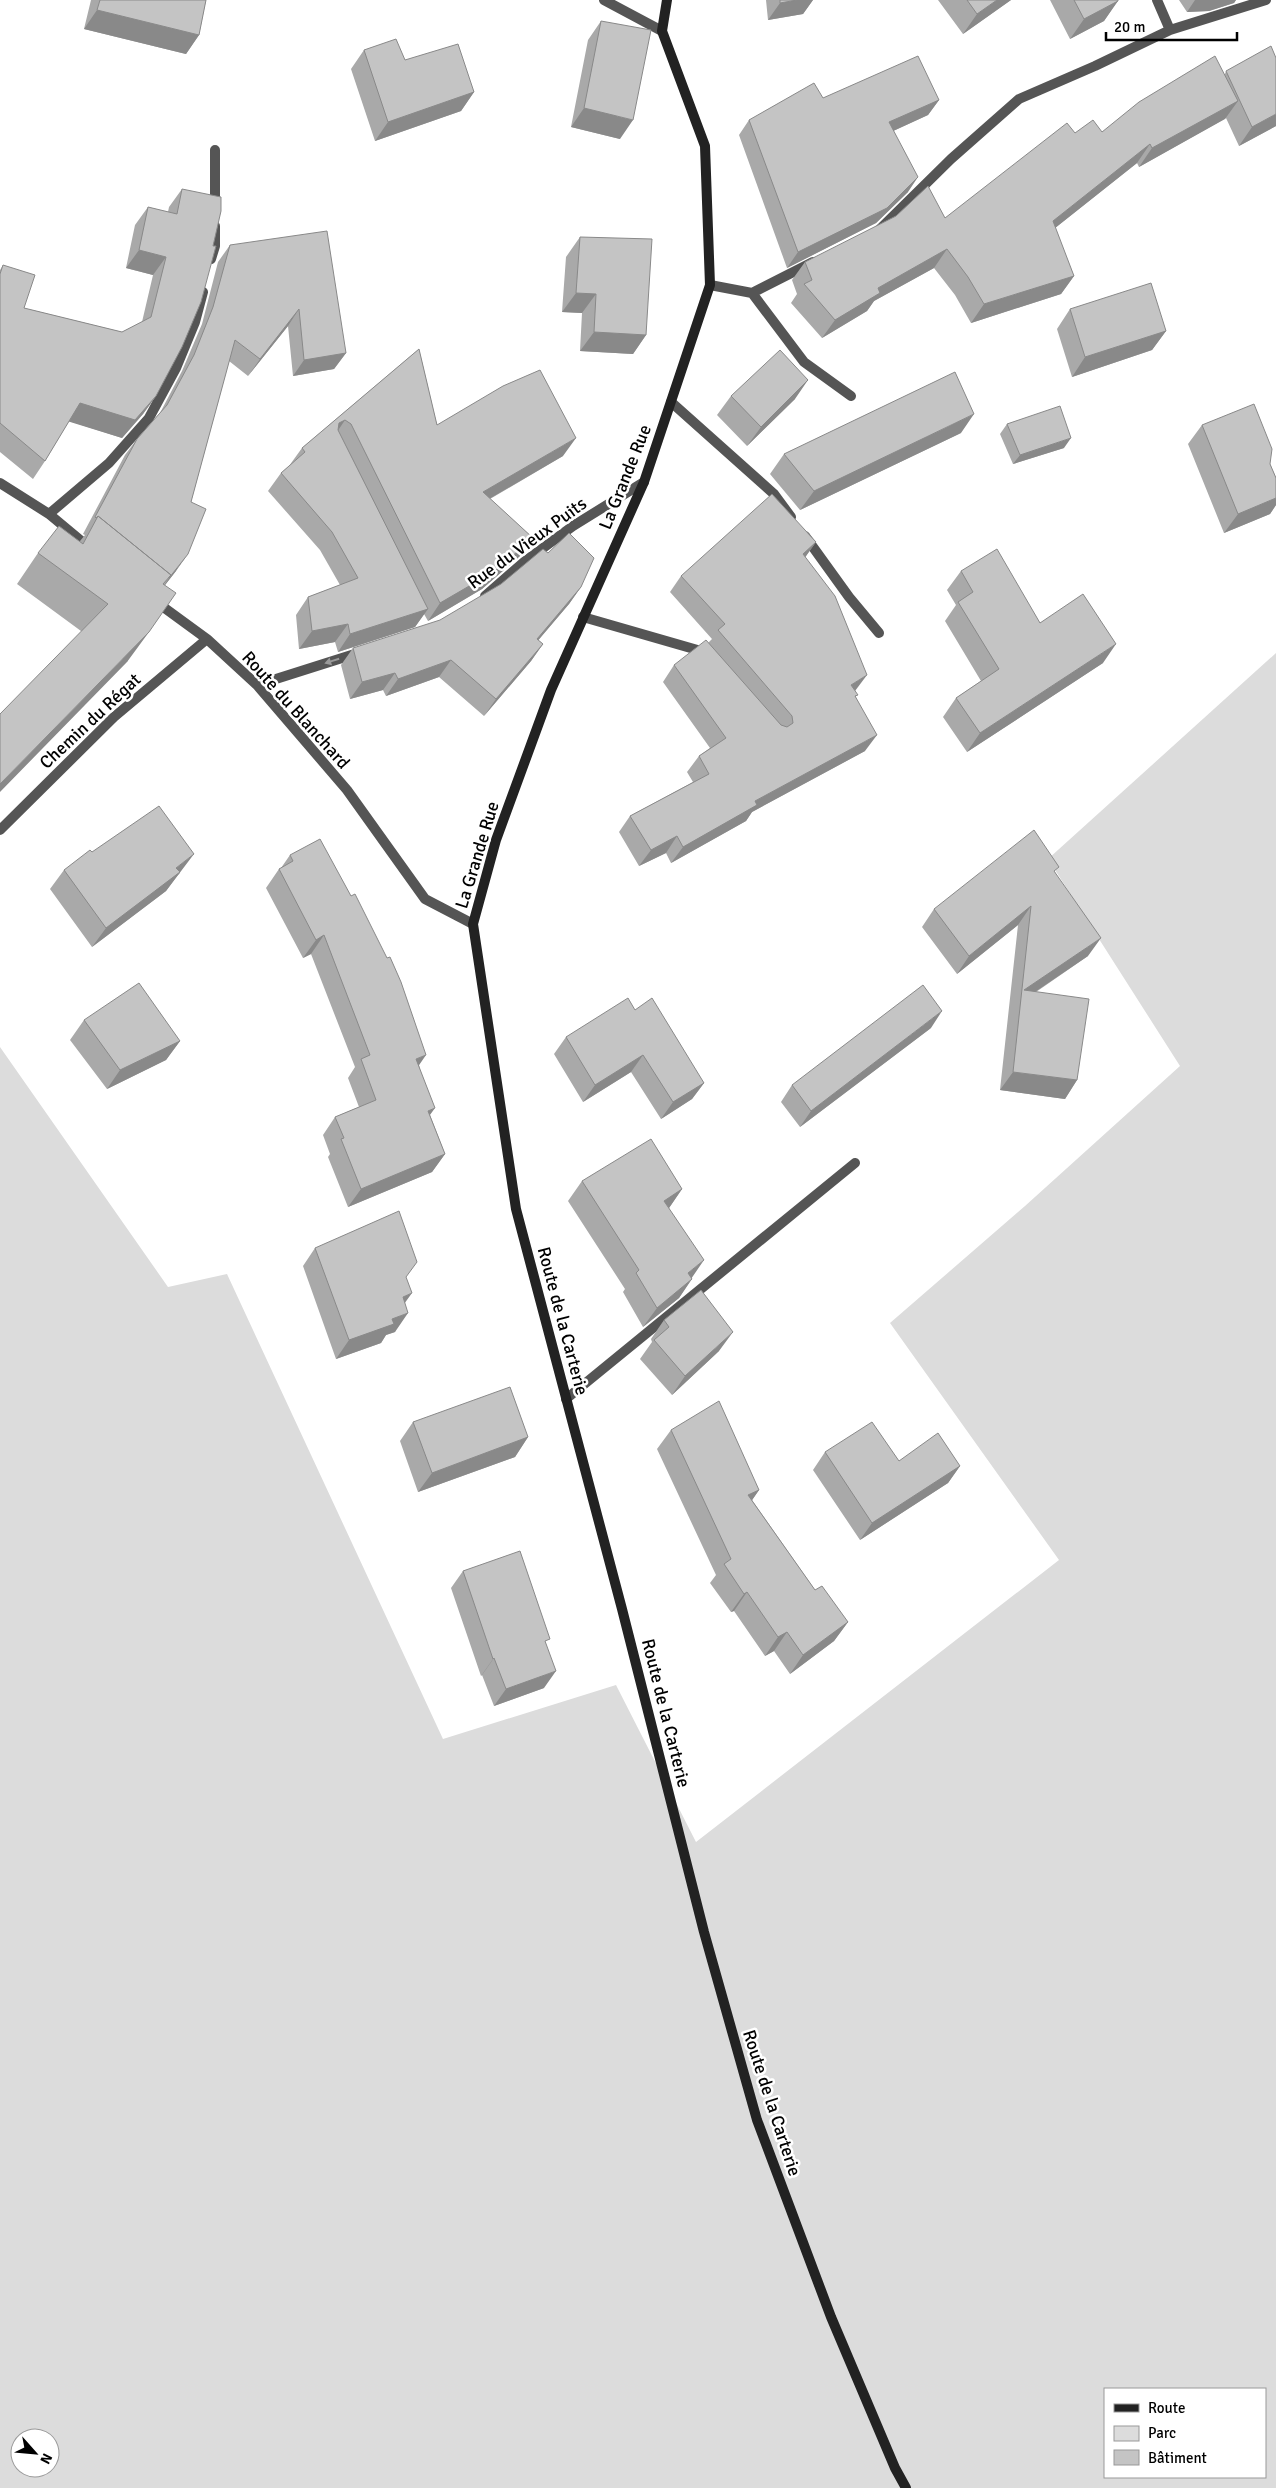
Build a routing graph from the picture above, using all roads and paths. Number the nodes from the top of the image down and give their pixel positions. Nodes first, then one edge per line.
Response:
1 (604, 0) edge
2 (667, 0) edge
3 (1157, 0) edge
4 (1266, 0) edge
5 (1170, 30) junction
6 (662, 31) junction
7 (215, 150) dead end
8 (871, 233) edge
9 (820, 259) edge
10 (210, 265) edge
11 (205, 284) edge
12 (710, 285) junction
13 (752, 293) junction
14 (851, 396) dead end
15 (671, 402) junction
16 (644, 482) junction
17 (0, 483) edge
18 (49, 514) junction
19 (100, 557) edge
20 (144, 593) edge
21 (479, 600) edge
22 (583, 617) junction
23 (879, 632) dead end
24 (206, 639) junction
25 (373, 648) edge
26 (714, 665) edge
27 (256, 685) junction
28 (0, 830) edge
29 (473, 924) junction
30 (855, 1163) dead end
31 (566, 1399) junction
32 (906, 2488) edge

1 - 6 street
2 - 6 street
3 - 5 street
4 - 5 street
5 - 8 street
6 - 12 street, La Grande Rue
7 - 10 street
9 - 13 street
11 - 18 street
12 - 13 street
12 - 15 street, La Grande Rue
13 - 14 street
15 - 16 street, La Grande Rue
15 - 23 street
16 - 21 street, Rue du Vieux Puits
16 - 22 street, La Grande Rue
17 - 18 street
18 - 19 street
20 - 24 street, Route du Blanchard
22 - 26 street
22 - 29 street, La Grande Rue
24 - 27 street, Route du Blanchard
24 - 28 street, Chemin du Régat
25 -> 27 street
27 - 29 street, Route du Blanchard
29 - 31 street, Route de la Carterie
30 - 31 street
31 - 32 street, Route de la Carterie

